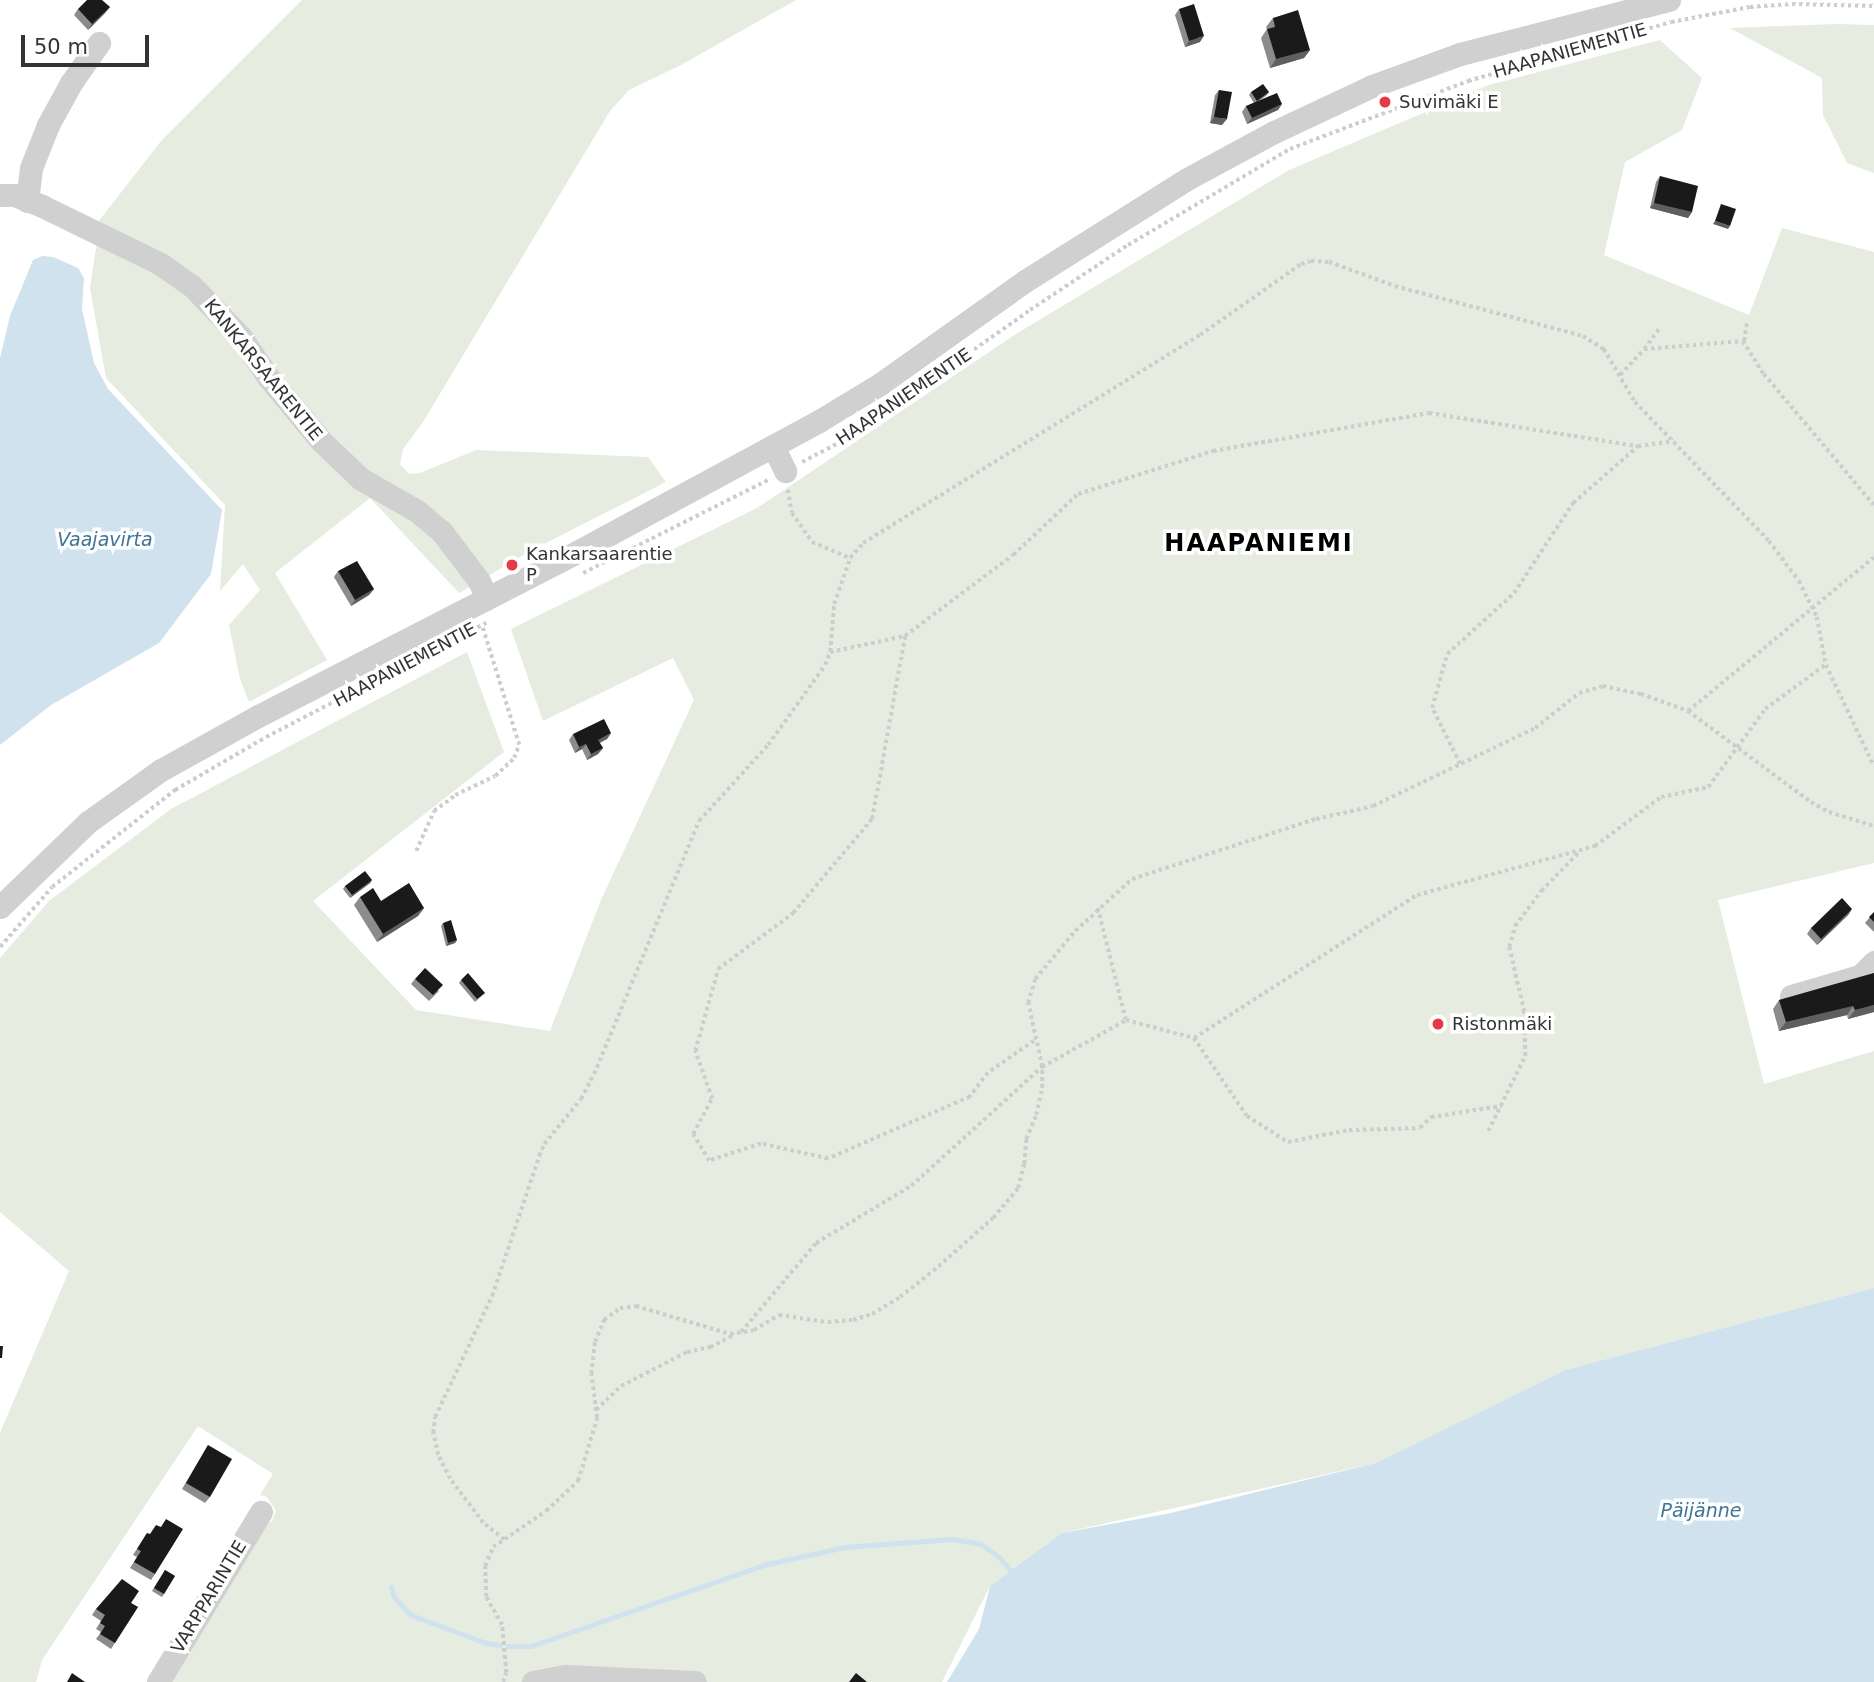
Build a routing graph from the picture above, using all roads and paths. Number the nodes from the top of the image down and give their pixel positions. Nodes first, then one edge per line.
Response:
1 (1669, 0) edge
2 (1756, 0) edge
3 (1874, 6) edge
4 (1756, 7) junction
5 (99, 43) dead end
6 (0, 195) edge
7 (27, 201) junction
8 (1747, 322) dead end
9 (1660, 328) dead end
10 (1744, 343) junction
11 (1644, 349) junction
12 (1620, 376) junction
13 (1674, 441) junction
14 (773, 446) junction
15 (1638, 446) junction
16 (785, 471) junction
17 (1874, 505) edge
18 (1874, 557) edge
19 (850, 558) junction
20 (576, 577) dead end
21 (1812, 607) junction
22 (484, 612) junction
23 (905, 636) junction
24 (830, 652) junction
25 (1826, 665) junction
26 (1688, 712) junction
27 (1737, 747) junction
28 (1460, 764) junction
29 (1874, 766) edge
30 (1874, 826) edge
31 (1582, 850) junction
32 (416, 851) dead end
33 (0, 907) edge
34 (1098, 908) junction
35 (0, 947) edge
36 (1874, 962) edge
37 (1791, 996) edge
38 (1126, 1020) junction
39 (1194, 1038) junction
40 (1035, 1041) junction
41 (1042, 1067) junction
42 (1501, 1106) junction
43 (1488, 1131) dead end
44 (740, 1332) junction
45 (596, 1410) junction
46 (261, 1512) dead end
47 (504, 1540) junction
48 (158, 1682) edge
49 (503, 1682) edge
50 (533, 1682) edge
51 (695, 1682) edge

1 - 14 street, HAAPANIEMENTIE
2 - 4 path
3 - 4 path, HAAPANIEMENTIE
4 - 16 path, HAAPANIEMENTIE
5 - 7 street
6 - 7 street, KANKARSAARENTIE
7 - 22 street, KANKARSAARENTIE
8 - 10 path
9 - 11 path
10 - 11 path
10 - 17 path
11 - 12 path
12 - 13 path
12 - 19 path
13 - 15 path
13 - 21 path
14 - 16 street
14 - 22 street, HAAPANIEMENTIE
15 - 23 path
15 - 28 path
16 - 19 path
16 - 20 path, HAAPANIEMENTIE
18 - 21 path
19 - 24 path
21 - 25 path
21 - 26 path
22 - 32 path
22 - 33 street, HAAPANIEMENTIE
22 - 35 path, HAAPANIEMENTIE
23 - 24 path
23 - 40 path
24 - 47 path
25 - 27 path
25 - 29 path
26 - 27 path
26 - 28 path
27 - 30 path
27 - 31 path
28 - 34 path
31 - 39 path
31 - 42 path
34 - 38 path
34 - 40 path
36 - 37 street
38 - 39 path
38 - 41 path
39 - 42 path
40 - 41 path
41 - 44 path
41 - 44 path
42 - 43 path
44 - 45 path
44 - 45 path
45 - 47 path
46 - 48 street, VARPPARINTIE
47 - 49 path
50 - 51 street

